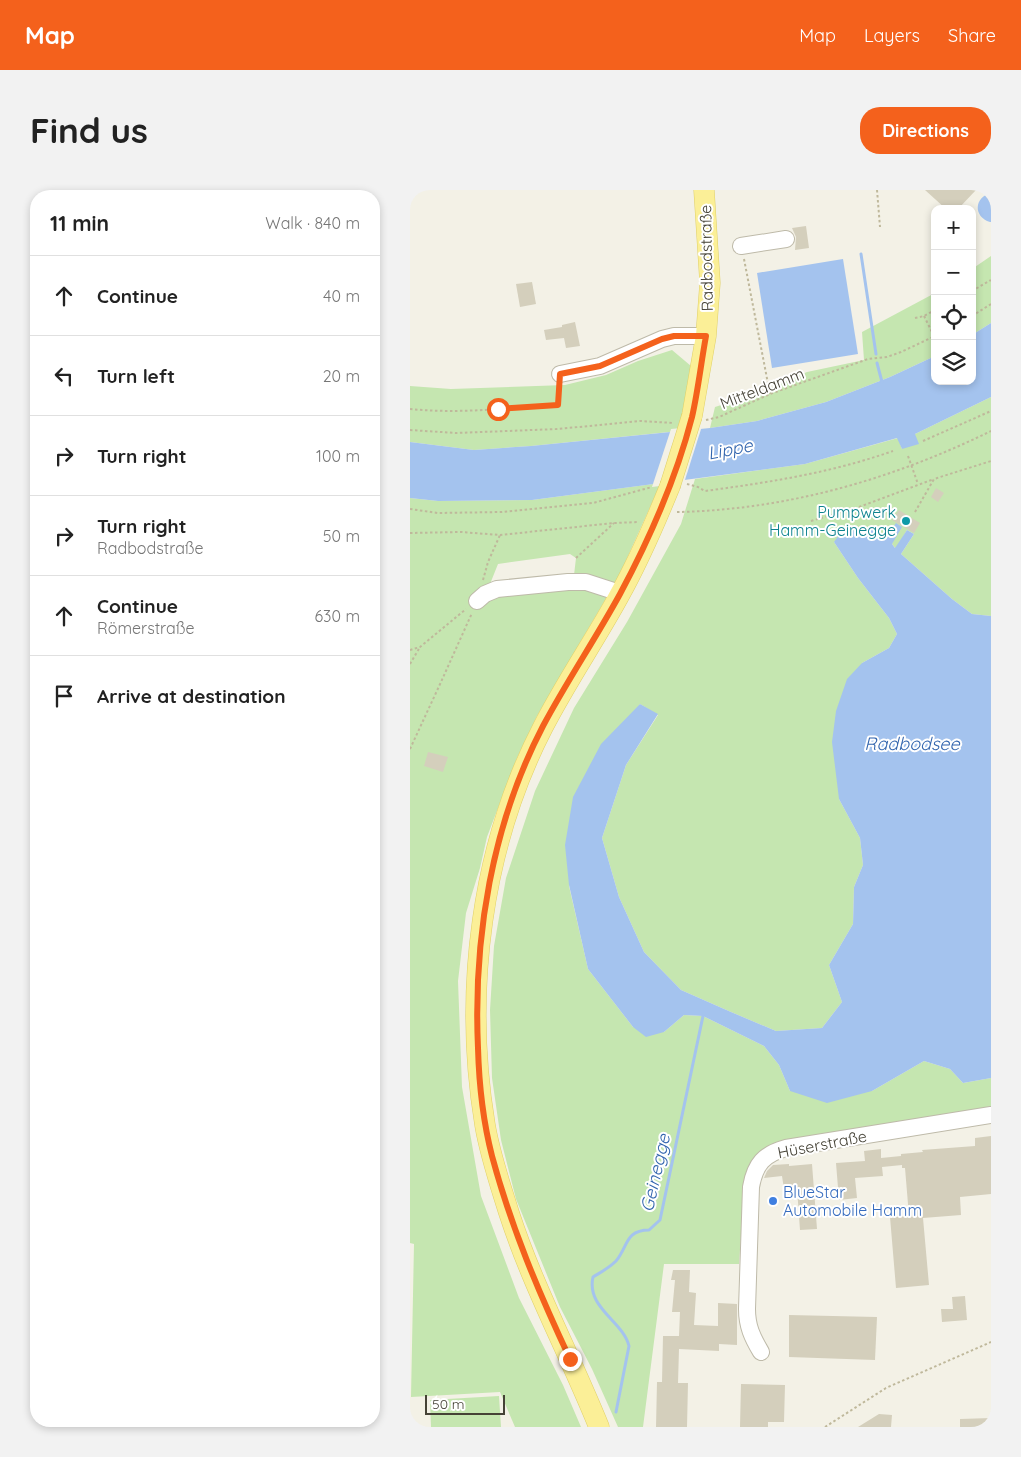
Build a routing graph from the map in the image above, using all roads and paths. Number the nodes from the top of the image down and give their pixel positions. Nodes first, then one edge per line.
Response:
1 (704, 190) edge
2 (876, 190) edge
3 (880, 227) dead end
4 (786, 239) dead end
5 (742, 253) joint
6 (991, 280) edge
7 (976, 289) edge
8 (991, 304) edge
9 (931, 312) edge
10 (976, 313) edge
11 (924, 316) junction
12 (916, 318) dead end
13 (931, 329) edge
14 (706, 336) junction
15 (931, 338) edge
16 (560, 374) joint
17 (770, 394) junction
18 (410, 409) edge
19 (991, 410) edge
20 (689, 420) junction
21 (410, 430) edge
22 (991, 431) edge
23 (923, 441) dead end
24 (893, 451) dead end
25 (908, 456) dead end
26 (991, 461) edge
27 (912, 466) junction
28 (934, 479) junction
29 (678, 485) junction
30 (918, 485) junction
31 (650, 487) dead end
32 (410, 509) edge
33 (915, 512) dead end
34 (657, 517) junction
35 (811, 521) dead end
36 (614, 523) junction
37 (410, 533) edge
38 (500, 535) junction
39 (576, 558) dead end
40 (620, 593) junction
41 (477, 600) junction
42 (420, 647) junction
43 (410, 650) edge
44 (410, 664) edge
45 (410, 749) edge
46 (991, 1115) edge
47 (991, 1342) edge
48 (761, 1352) dead end
49 (599, 1427) edge
50 (825, 1427) edge

1 - 14 main road, Radbodstraße
2 - 3 path
4 - 5 street
5 - 17 path
6 - 7 path
8 - 10 path
9 - 11 path
11 - 12 path
11 - 13 path
14 - 16 street
14 - 20 main road, Radbodstraße
15 - 17 path, Mitteldamm
16 - 18 path
17 - 20 path, Mitteldamm
19 - 23 path
20 - 21 path, Mitteldamm
20 - 29 main road, Radbodstraße, bridge
22 - 27 path
24 - 29 path
25 - 27 path
26 - 28 path
27 - 30 path
27 - 34 path
28 - 30 path
28 - 33 path
29 - 34 main road, Radbodstraße
30 - 35 path
31 - 32 path
34 - 36 path
34 - 40 main road, Radbodstraße
36 - 38 path
36 - 39 path
37 - 38 path
38 - 41 path
40 - 41 street
40 - 49 main road, Radbodstraße
41 - 42 path
41 - 45 path
42 - 43 path
42 - 44 path
46 - 48 street, Hüserstraße
47 - 50 path

